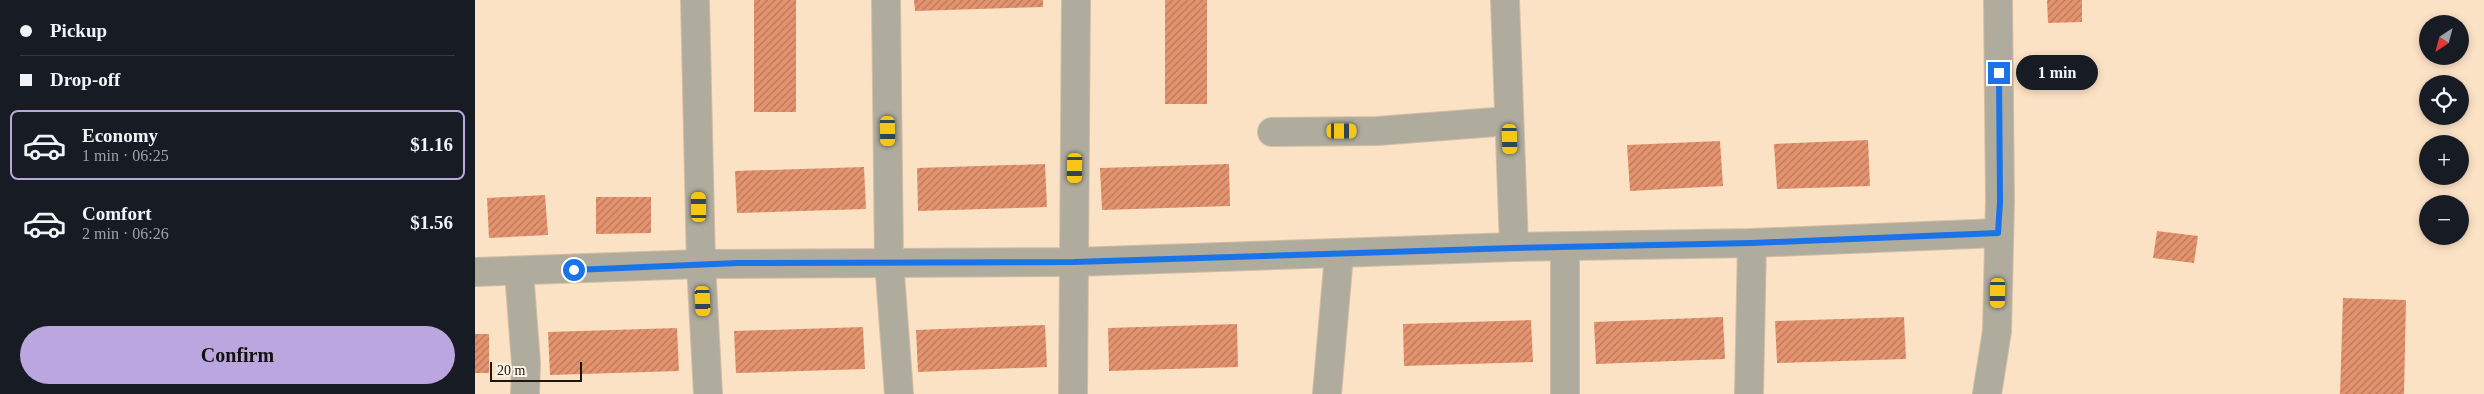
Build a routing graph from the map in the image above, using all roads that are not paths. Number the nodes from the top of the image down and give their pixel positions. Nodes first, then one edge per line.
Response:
1 (695, 0) edge
2 (886, 0) edge
3 (1076, 0) edge
4 (1505, 0) edge
5 (1998, 0) edge
6 (1509, 121) junction
7 (1272, 132) dead end
8 (1998, 233) junction
9 (1752, 243) junction
10 (1565, 247) junction
11 (1514, 248) junction
12 (1339, 254) junction
13 (889, 261) junction
14 (1074, 262) junction
15 (701, 264) junction
16 (475, 272) edge
17 (519, 272) junction
18 (525, 394) edge
19 (708, 394) edge
20 (899, 394) edge
21 (1073, 394) edge
22 (1327, 394) edge
23 (1565, 394) edge
24 (1749, 394) edge
25 (1987, 394) edge

1 - 15 street
2 - 13 street
3 - 14 street
4 - 6 street
5 - 8 street
6 - 7 street
6 - 11 street
8 - 9 street
8 - 25 street
9 - 10 street
9 - 24 street
10 - 11 street
10 - 23 street
11 - 12 street
12 - 14 street
12 - 22 street
13 - 14 street
13 - 15 street
13 - 20 street
14 - 21 street
15 - 17 street
15 - 19 street
16 - 17 street
17 - 18 street

